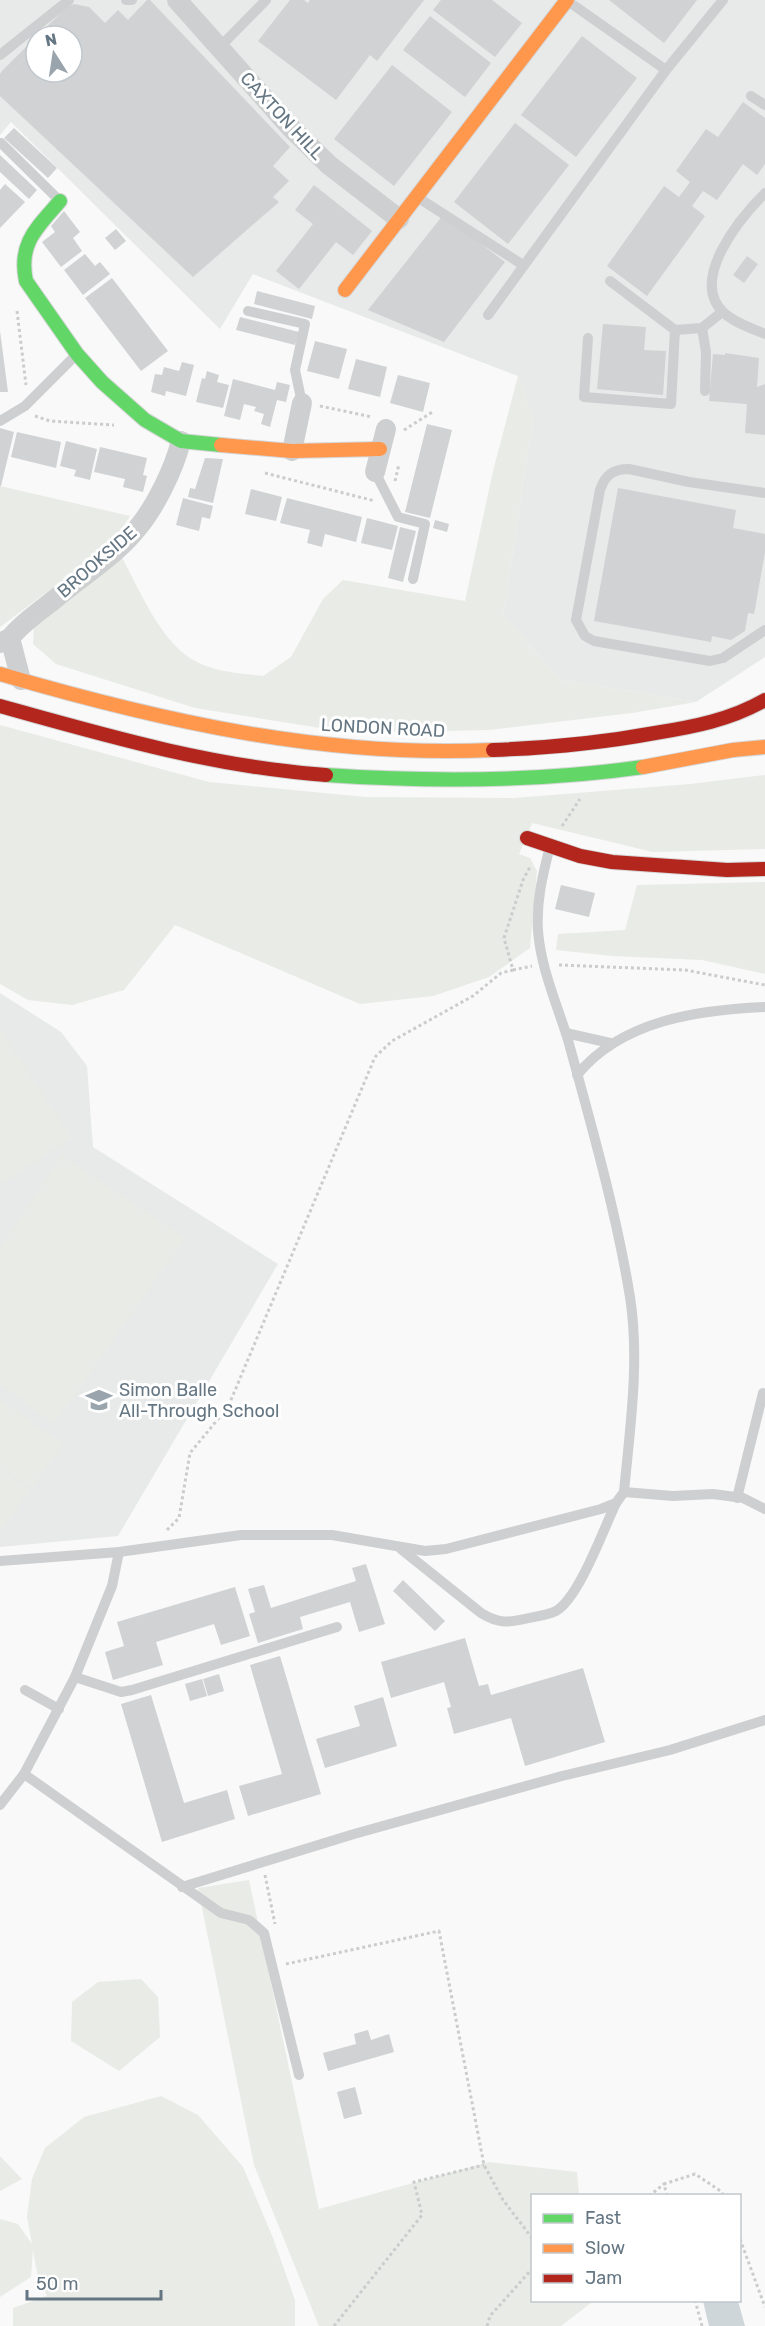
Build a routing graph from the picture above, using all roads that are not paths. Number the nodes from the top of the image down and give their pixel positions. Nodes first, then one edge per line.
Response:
1 (69, 0) edge
2 (126, 0) edge
3 (132, 0) edge
4 (177, 0) edge
5 (266, 0) edge
6 (567, 0) edge
7 (723, 0) edge
8 (219, 48) junction
9 (0, 55) edge
10 (666, 70) junction
11 (752, 96) dead end
12 (765, 105) edge
13 (1, 143) edge
14 (765, 193) edge
15 (416, 196) junction
16 (60, 201) joint
17 (399, 219) junction
18 (523, 265) junction
19 (610, 281) dead end
20 (345, 290) dead end
21 (248, 311) dead end
22 (722, 312) junction
23 (488, 315) dead end
24 (702, 328) junction
25 (675, 330) junction
26 (765, 334) edge
27 (588, 338) dead end
28 (77, 354) junction
29 (705, 391) dead end
30 (302, 403) joint
31 (0, 421) edge
32 (395, 429) road end
33 (182, 441) junction
34 (380, 449) junction
35 (292, 452) junction
36 (375, 472) joint
37 (765, 494) edge
38 (413, 579) dead end
39 (765, 630) edge
40 (5, 640) edge
41 (0, 674) edge
42 (21, 680) junction
43 (765, 700) edge
44 (0, 706) edge
45 (765, 747) edge
46 (527, 838) dead end
47 (546, 844) junction
48 (765, 869) edge
49 (765, 1007) edge
50 (566, 1033) junction
51 (610, 1043) junction
52 (577, 1075) junction
53 (763, 1393) dead end
54 (624, 1492) junction
55 (737, 1498) junction
56 (616, 1503) junction
57 (765, 1509) edge
58 (400, 1548) junction
59 (119, 1551) junction
60 (0, 1561) edge
61 (337, 1627) dead end
62 (75, 1677) junction
63 (25, 1690) dead end
64 (59, 1709) junction
65 (765, 1720) edge
66 (24, 1774) junction
67 (0, 1805) edge
68 (182, 1887) junction
69 (299, 2075) dead end

1 - 9 lane
2 - 3 lane
4 - 8 street, CAXTON HILL
5 - 8 lane
6 - 10 lane
6 - 15 main road
7 - 10 lane
8 - 17 street, CAXTON HILL
10 - 18 lane
11 - 12 lane
13 - 16 lane
14 - 22 lane
15 - 17 main road
15 - 18 lane
16 - 28 main road
17 - 20 main road
18 - 23 lane
19 - 25 lane
21 - 30 lane
22 - 24 lane
22 - 26 lane
24 - 25 lane
24 - 29 lane
25 - 27 lane
28 - 31 lane
28 - 33 main road
30 - 35 street
32 - 34 street
33 - 35 main road
33 - 40 street, BROOKSIDE
34 - 35 main road
34 - 36 street
36 - 38 lane
37 - 39 lane
40 - 42 street, BROOKSIDE
41 - 42 main road, LONDON ROAD
42 - 43 main road, LONDON ROAD
44 - 45 main road
46 - 47 main road
47 - 48 main road
47 - 50 lane
49 - 51 lane
50 - 51 lane
50 - 52 lane
51 - 52 lane
52 - 54 lane
53 - 55 lane
54 - 55 lane
54 - 56 lane
55 - 57 lane
56 - 58 lane
56 - 58 lane
58 - 59 lane
59 - 60 lane
59 - 62 lane
61 - 62 lane
62 - 64 lane
63 - 64 lane
64 - 66 lane
65 - 68 lane
66 - 67 lane
66 - 68 lane
68 - 69 lane

